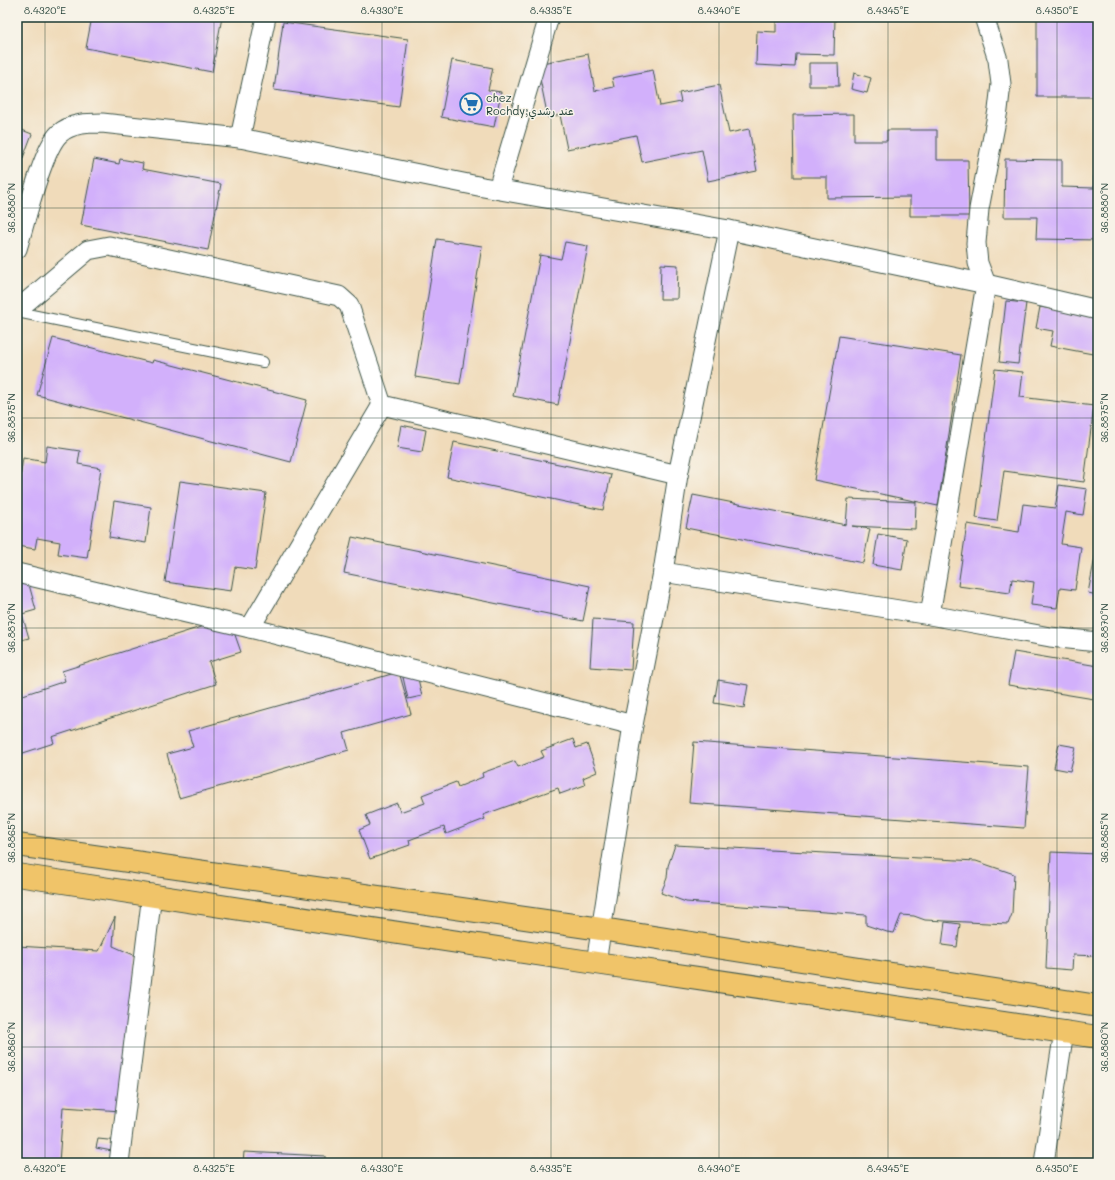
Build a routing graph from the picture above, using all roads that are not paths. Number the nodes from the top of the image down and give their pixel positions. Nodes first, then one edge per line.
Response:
1 (266, 17) edge
2 (549, 17) edge
3 (990, 19) edge
4 (240, 138) junction
5 (498, 189) junction
6 (729, 230) junction
7 (17, 249) edge
8 (986, 284) junction
9 (1098, 310) edge
10 (17, 311) edge
11 (262, 362) dead end
12 (382, 405) junction
13 (678, 475) junction
14 (663, 572) junction
15 (17, 573) edge
16 (930, 615) junction
17 (250, 628) junction
18 (1098, 642) edge
19 (633, 725) junction
20 (17, 845) edge
21 (17, 875) edge
22 (152, 894) junction
23 (601, 929) junction
24 (596, 963) junction
25 (1098, 1006) edge
26 (1064, 1032) junction
27 (1098, 1037) edge
28 (119, 1163) edge
29 (1044, 1163) edge

1 - 4 street
2 - 5 street
3 - 8 street
4 - 5 street
4 - 7 street
5 - 6 street
6 - 8 street
6 - 13 street
8 - 9 street
8 - 16 street
10 - 11 lane
10 - 12 street
12 - 13 street
12 - 17 street
13 - 14 street
14 - 16 street
14 - 19 street
15 - 17 street
16 - 18 street
17 - 19 street
19 - 23 street
20 - 23 main road
21 - 22 main road
22 - 24 main road
22 - 28 street
23 - 24 street
23 - 25 main road
24 - 26 main road
26 - 27 main road
26 - 29 street

